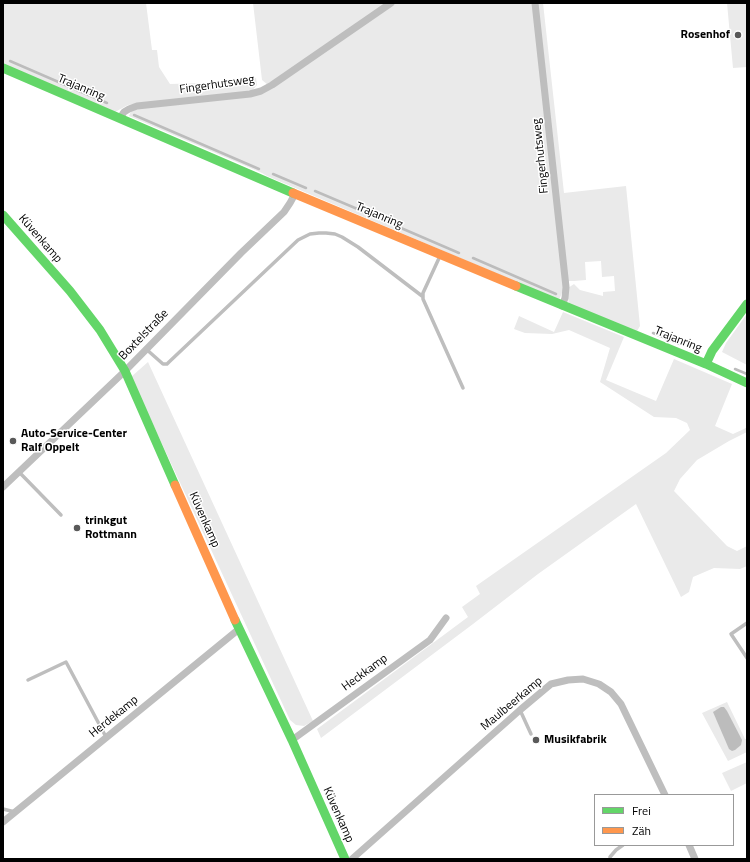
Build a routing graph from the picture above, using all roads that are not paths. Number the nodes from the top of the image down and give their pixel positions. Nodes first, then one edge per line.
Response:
1 (391, 3) edge
2 (535, 3) edge
3 (3, 68) edge
4 (120, 118) junction
5 (295, 194) junction
6 (3, 215) edge
7 (440, 255) junction
8 (422, 296) junction
9 (747, 304) edge
10 (562, 306) junction
11 (146, 349) junction
12 (706, 364) junction
13 (125, 370) junction
14 (747, 383) edge
15 (463, 388) dead end
16 (20, 472) junction
17 (3, 486) edge
18 (61, 515) dead end
19 (446, 618) dead end
20 (747, 623) edge
21 (239, 629) junction
22 (747, 658) edge
23 (28, 680) dead end
24 (520, 710) junction
25 (531, 734) dead end
26 (106, 737) junction
27 (292, 740) junction
28 (665, 794) edge
29 (3, 809) edge
30 (16, 812) junction
31 (3, 822) edge
32 (622, 846) edge
33 (689, 846) edge
34 (345, 859) edge
35 (352, 859) edge
36 (610, 859) edge
37 (695, 859) edge

1 - 4 street, Fingerhutsweg
2 - 10 street, Fingerhutsweg
3 - 4 main road, Trajanring
4 - 5 main road, Trajanring
5 - 7 main road, Trajanring
5 - 11 street, Boxtelstraße
6 - 13 main road, Küvenkamp
7 - 8 lane
7 - 10 main road, Trajanring
8 - 11 lane
8 - 15 lane
9 - 12 main road
10 - 12 main road, Trajanring
11 - 13 street, Boxtelstraße
12 - 14 main road, Trajanring
13 - 16 street, Boxtelstraße
13 - 21 main road, Küvenkamp
16 - 17 street, Boxtelstraße
16 - 18 lane
19 - 27 street, Heckkamp
20 - 22 lane
21 - 26 street, Herdekamp
21 - 27 main road, Küvenkamp
23 - 26 lane
24 - 25 lane
24 - 28 street, Maulbeerkamp
24 - 35 street, Maulbeerkamp
26 - 30 street, Herdekamp
27 - 34 main road, Küvenkamp
29 - 30 lane
30 - 31 street, Herdekamp
32 - 36 lane
33 - 37 street

